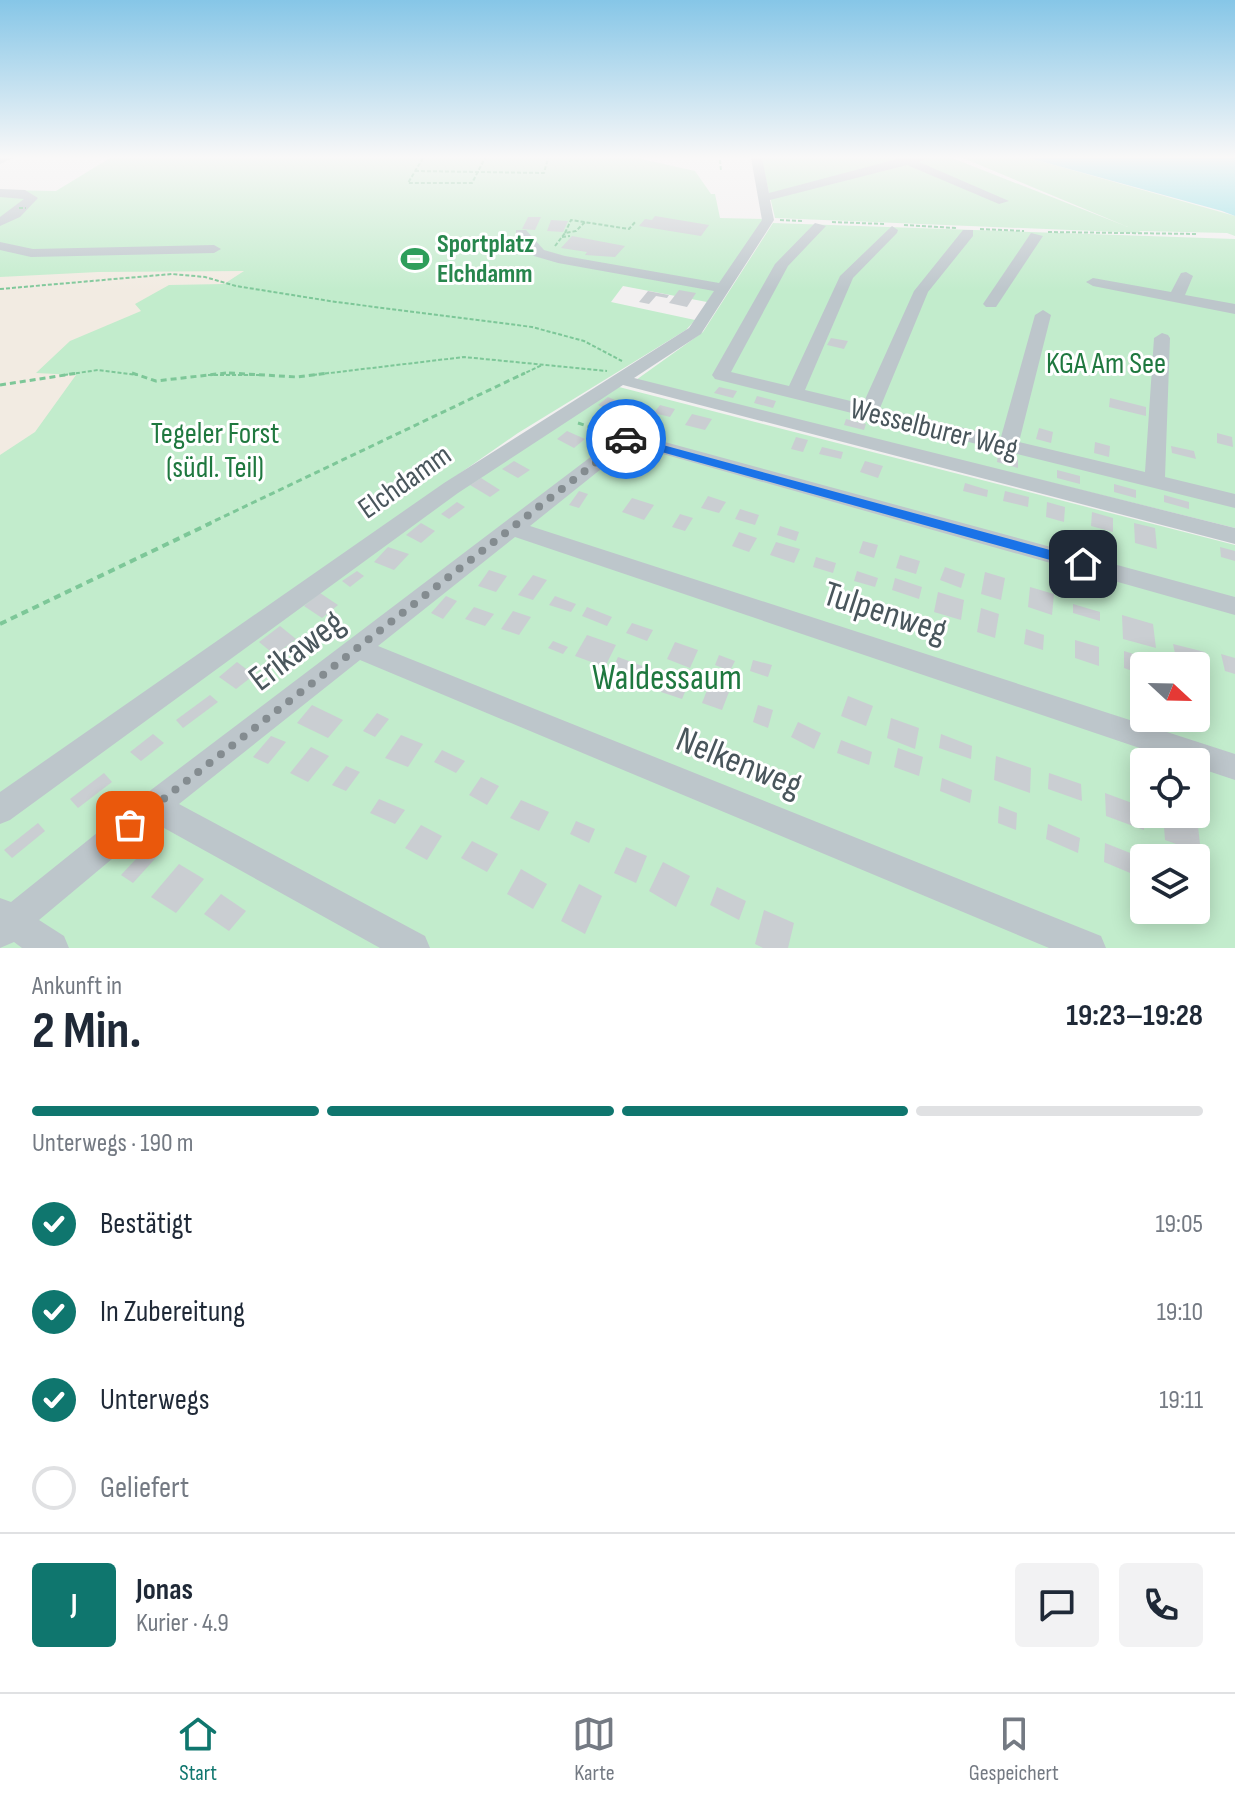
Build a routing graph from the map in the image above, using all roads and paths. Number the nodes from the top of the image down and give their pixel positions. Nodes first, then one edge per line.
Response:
1 (28, 202) edge
2 (765, 202) edge
3 (19, 208) dead end
4 (26, 208) dead end
5 (768, 220) junction
6 (636, 221) dead end
7 (0, 222) edge
8 (585, 222) junction
9 (819, 223) junction
10 (891, 226) junction
11 (912, 226) dead end
12 (521, 233) dead end
13 (968, 233) dead end
14 (1154, 234) dead end
15 (1198, 234) dead end
16 (563, 235) junction
17 (570, 236) dead end
18 (1036, 236) dead end
19 (0, 246) edge
20 (214, 249) dead end
21 (547, 256) junction
22 (744, 256) junction
23 (771, 261) junction
24 (1186, 276) dead end
25 (1093, 282) dead end
26 (723, 288) junction
27 (0, 289) edge
28 (1176, 298) junction
29 (991, 304) dead end
30 (1235, 309) edge
31 (1043, 315) dead end
32 (1162, 338) dead end
33 (543, 365) junction
34 (628, 374) junction
35 (0, 385) edge
36 (794, 394) junction
37 (869, 412) junction
38 (561, 417) junction
39 (628, 438) junction
40 (1008, 446) junction
41 (1155, 481) junction
42 (1235, 501) edge
43 (513, 528) junction
44 (1235, 536) edge
45 (1235, 606) edge
46 (0, 624) edge
47 (360, 649) junction
48 (1235, 767) edge
49 (153, 806) junction
50 (0, 810) edge
51 (4, 923) edge
52 (52, 948) edge
53 (413, 948) edge
54 (1089, 948) edge

1 - 7 street
2 - 5 street
3 - 4 path, bridge
5 - 9 path
5 - 22 street, Elchdamm
6 - 8 path
8 - 16 path
8 - 16 path
9 - 10 path
9 - 23 street
10 - 11 path
10 - 36 street
12 - 21 street
13 - 37 street
14 - 15 path
16 - 17 path
16 - 21 path
18 - 29 street
19 - 20 street
21 - 26 street
22 - 23 street
22 - 26 street, Elchdamm
23 - 36 street
24 - 28 street
25 - 28 street
26 - 34 street, Elchdamm
27 - 34 path
28 - 30 street
31 - 40 street
32 - 41 street
33 - 34 path
33 - 35 path
33 - 46 path
34 - 38 street, Elchdamm
34 - 44 street, Wesselburer Weg
36 - 37 street
37 - 40 street
38 - 39 path
38 - 50 street, Elchdamm
39 - 43 street, Erikaweg
39 - 45 street
40 - 41 street
41 - 42 street
43 - 47 street, Erikaweg
43 - 48 street, Tulpenweg
47 - 49 street, Erikaweg
47 - 54 street, Nelkenweg
49 - 51 street, Erikaweg
49 - 53 street
51 - 52 street

